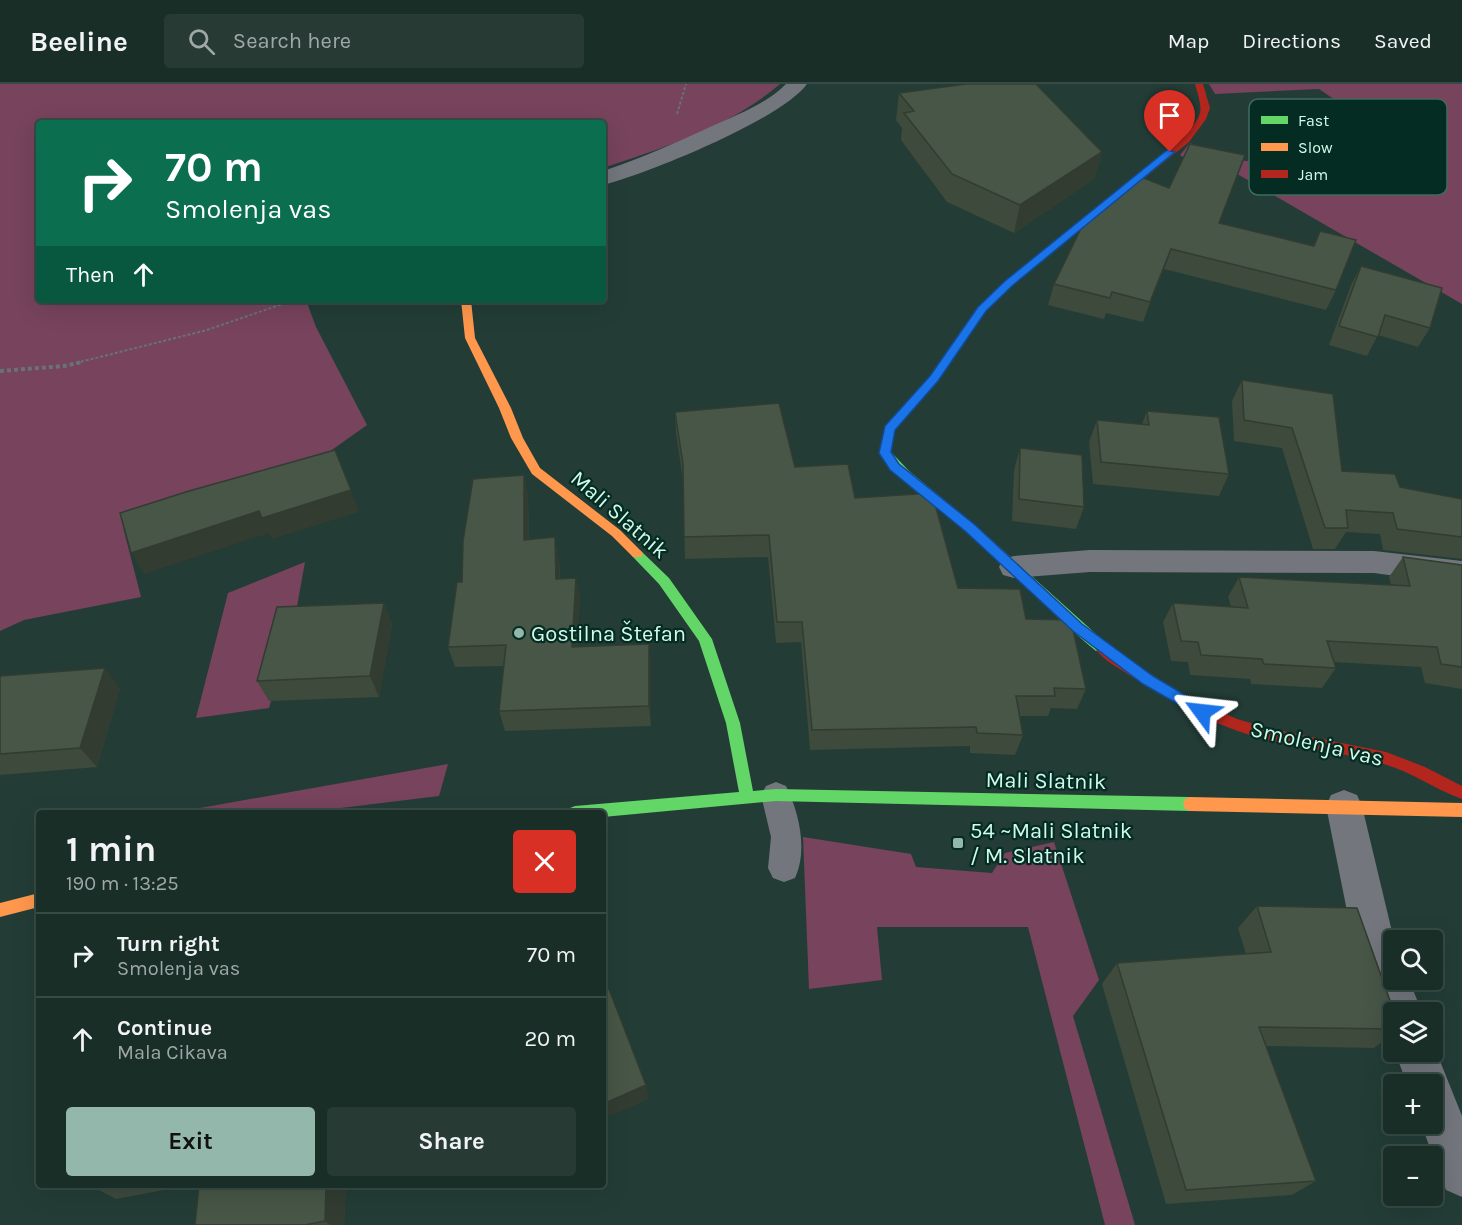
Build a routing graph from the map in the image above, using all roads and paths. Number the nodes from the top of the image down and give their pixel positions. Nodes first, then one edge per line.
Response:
1 (797, 84) edge
2 (1199, 84) edge
3 (606, 177) edge
4 (285, 303) edge
5 (466, 303) edge
6 (0, 371) edge
7 (1014, 567) junction
8 (1462, 573) edge
9 (1462, 793) edge
10 (776, 795) junction
11 (747, 797) junction
12 (1344, 806) junction
13 (606, 810) edge
14 (1462, 810) edge
15 (784, 868) dead end
16 (36, 901) edge
17 (0, 910) edge
18 (1397, 1002) edge
19 (1443, 1124) edge
20 (1462, 1174) edge

1 - 3 street
2 - 7 street, Smolenja vas
4 - 6 path
5 - 11 street, Mali Slatnik
7 - 8 street
7 - 9 street, Smolenja vas
10 - 11 street, Mali Slatnik
10 - 12 street, Mali Slatnik
10 - 15 lane
11 - 13 street, Mali Slatnik
12 - 14 street
12 - 18 street
16 - 17 street
19 - 20 street

